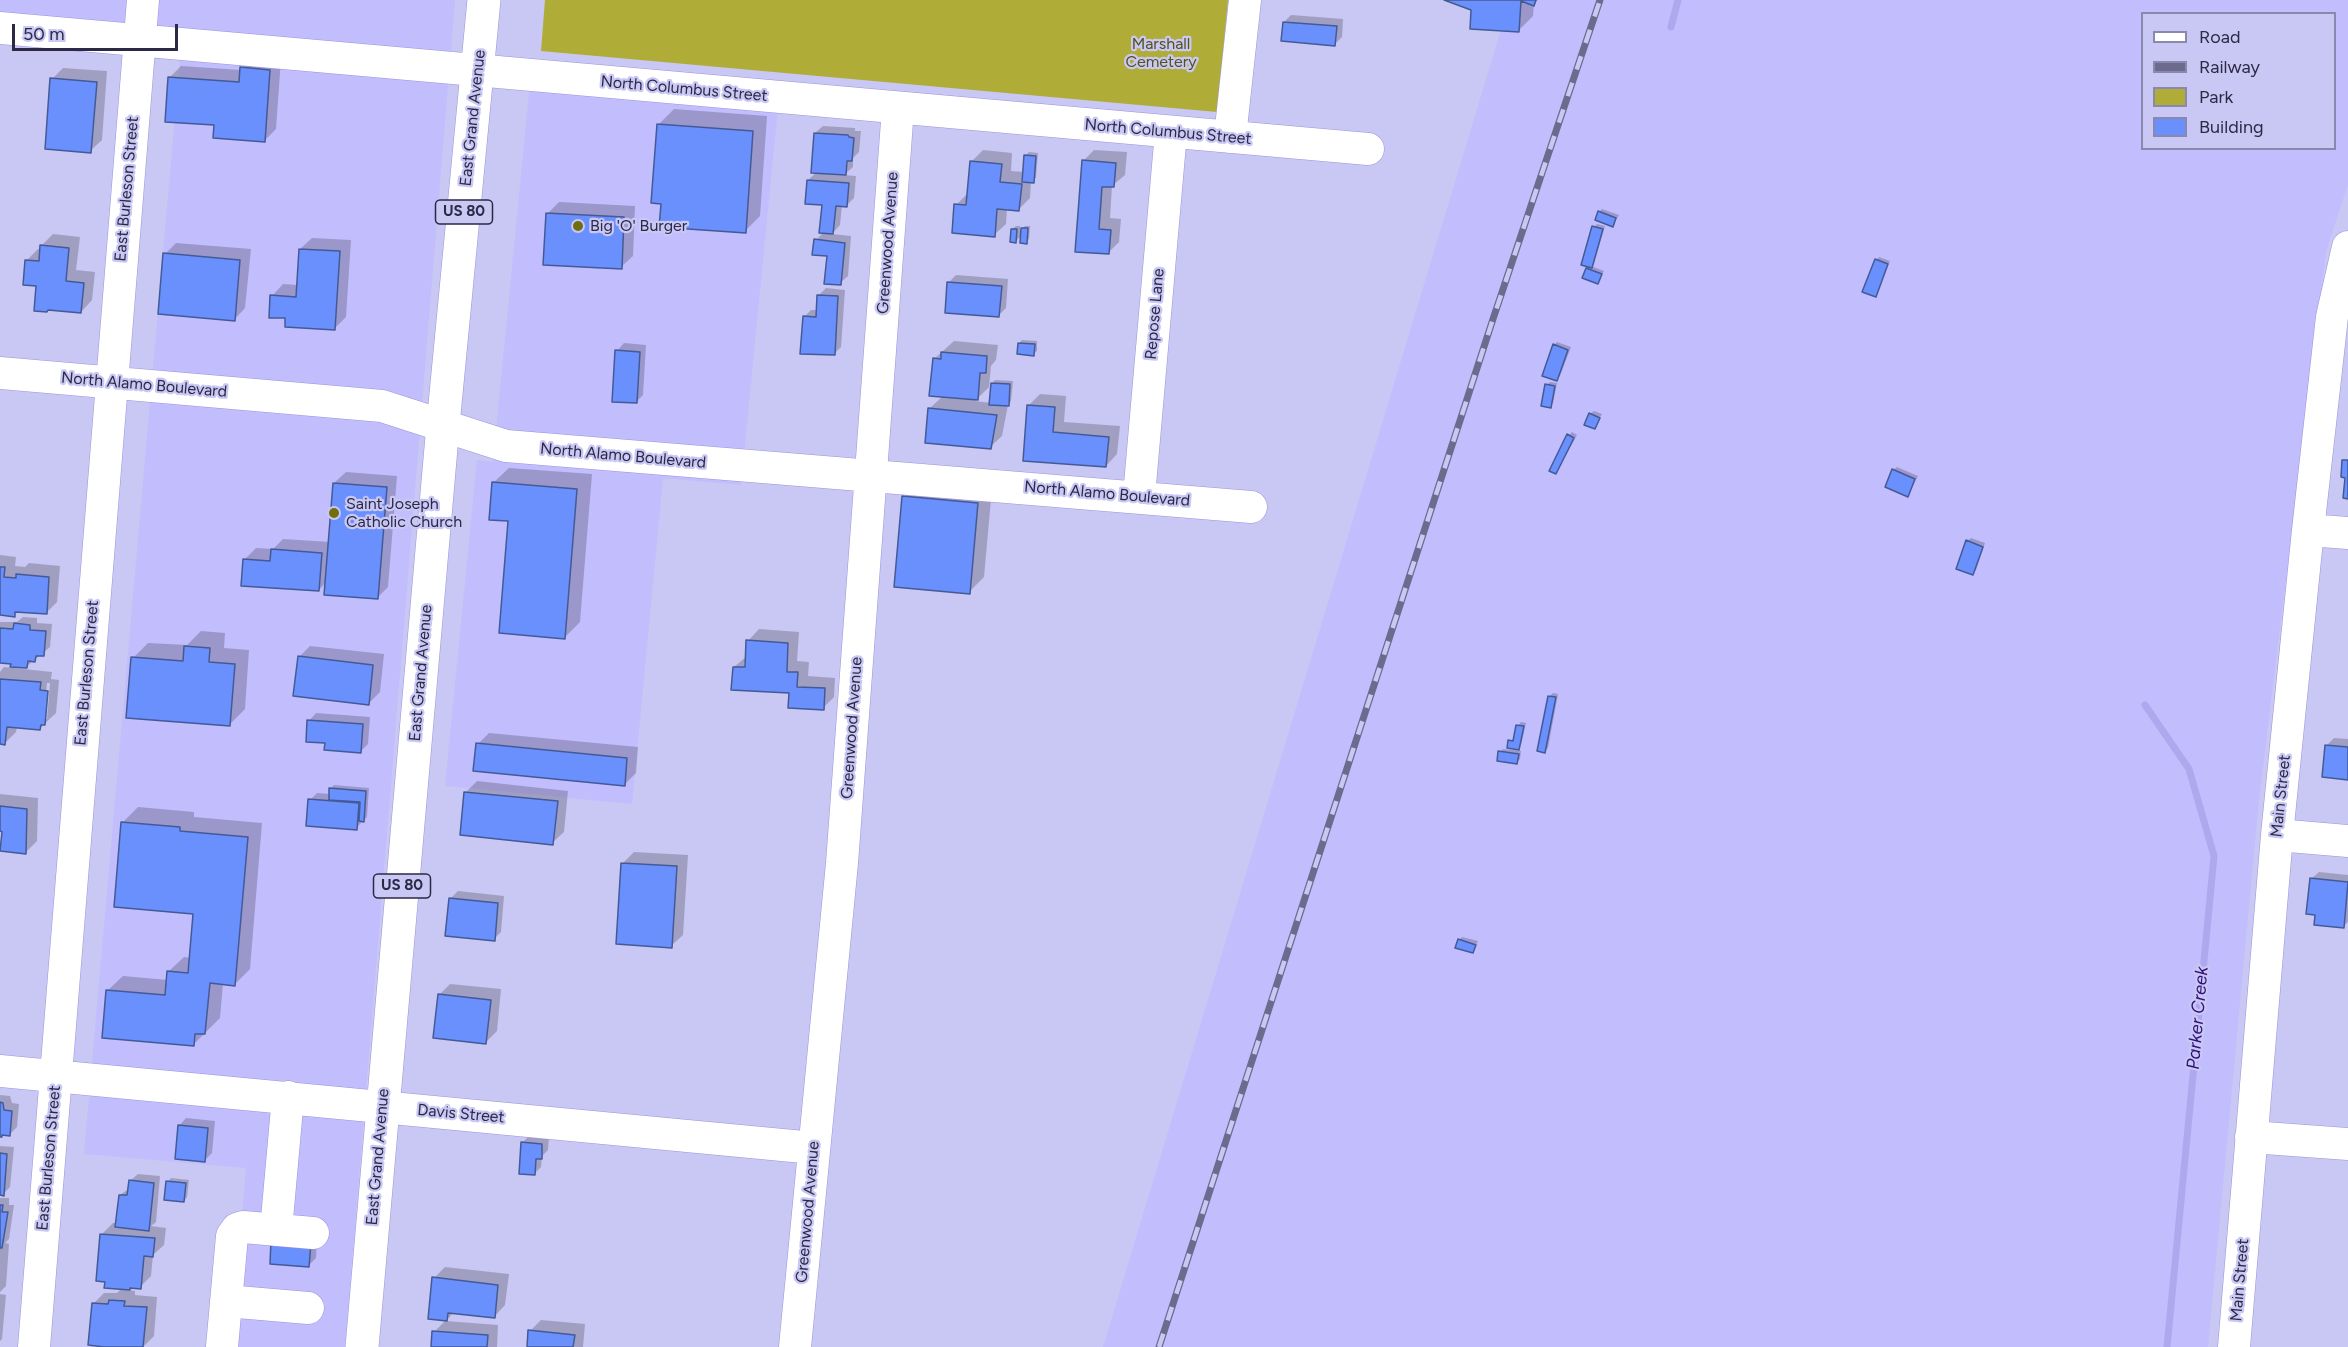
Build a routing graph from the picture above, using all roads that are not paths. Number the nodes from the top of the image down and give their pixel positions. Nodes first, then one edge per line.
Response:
1 (143, 0) edge
2 (484, 0) edge
3 (1245, 0) edge
4 (0, 28) edge
5 (140, 40) junction
6 (478, 70) junction
7 (898, 108) junction
8 (1171, 132) junction
9 (1230, 137) junction
10 (1368, 149) dead end
11 (2348, 247) edge
12 (0, 373) edge
13 (111, 382) junction
14 (442, 425) junction
15 (871, 476) junction
16 (1140, 496) junction
17 (1251, 507) dead end
18 (2308, 530) junction
19 (2348, 533) edge
20 (2277, 835) junction
21 (2348, 841) edge
22 (0, 1071) edge
23 (55, 1075) junction
24 (288, 1097) junction
25 (382, 1107) junction
26 (2251, 1137) junction
27 (2348, 1144) edge
28 (814, 1148) junction
29 (276, 1230) junction
30 (313, 1233) dead end
31 (226, 1301) junction
32 (308, 1308) dead end
33 (34, 1347) edge
34 (222, 1347) edge
35 (362, 1347) edge
36 (795, 1347) edge
37 (2234, 1347) edge

1 - 5 street, East Burleson Street
2 - 6 highway, East Grand Avenue / US 80
3 - 9 street
4 - 5 street, North Columbus Street
5 - 6 street, North Columbus Street
5 - 13 street, East Burleson Street
6 - 7 street, North Columbus Street
6 - 14 highway, East Grand Avenue / US 80
7 - 8 street, North Columbus Street
7 - 15 street, Greenwood Avenue
8 - 9 street, North Columbus Street
8 - 16 street, Repose Lane
9 - 10 street, North Columbus Street
11 - 18 street, Main Street
12 - 13 street, North Alamo Boulevard
13 - 14 street, North Alamo Boulevard
13 - 23 street, East Burleson Street
14 - 15 street, North Alamo Boulevard
14 - 25 highway, East Grand Avenue / US 80
15 - 16 street, North Alamo Boulevard
15 - 28 street, Greenwood Avenue
16 - 17 street, North Alamo Boulevard
18 - 19 street
18 - 20 street, Main Street
20 - 21 street
20 - 26 street, Main Street
22 - 23 street, Davis Street
23 - 24 street, Davis Street
23 - 33 street, East Burleson Street
24 - 25 street, Davis Street
24 - 29 street
25 - 28 street, Davis Street
25 - 35 highway, East Grand Avenue / US 80
26 - 27 street
26 - 37 street, Main Street
28 - 36 street, Greenwood Avenue
29 - 30 street
29 - 31 street
31 - 32 street
31 - 34 street

